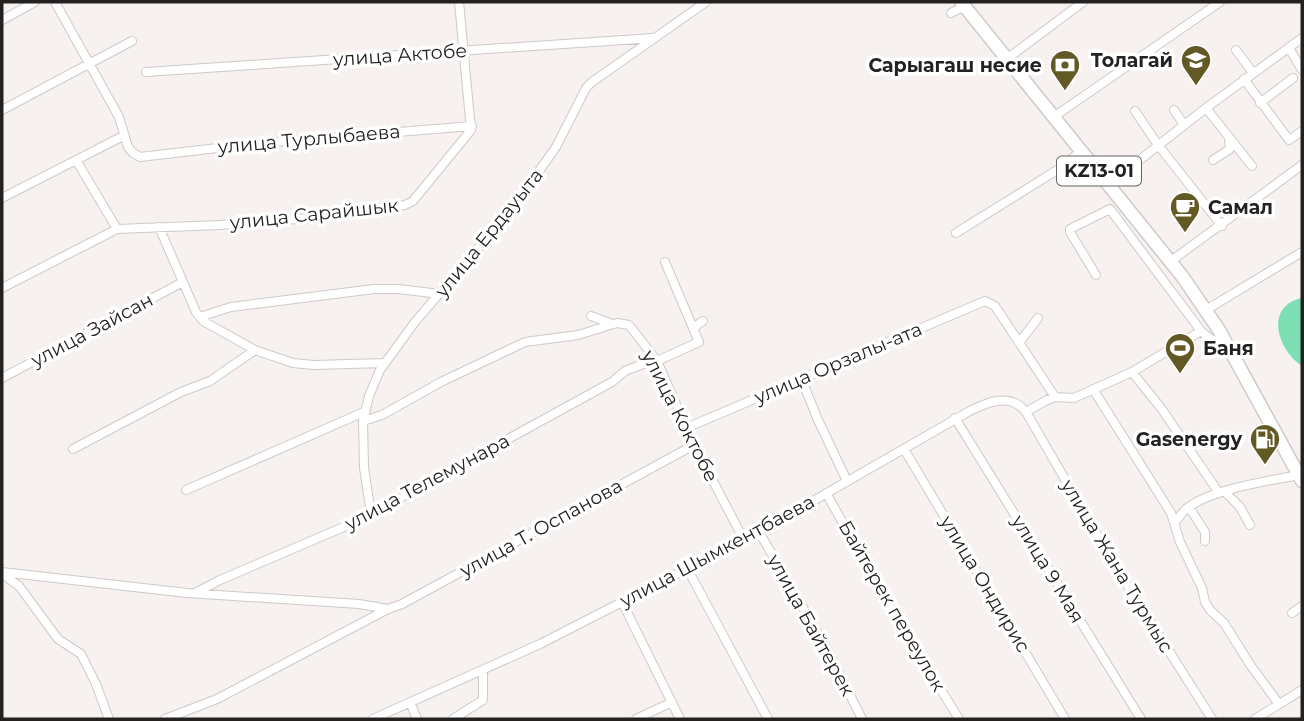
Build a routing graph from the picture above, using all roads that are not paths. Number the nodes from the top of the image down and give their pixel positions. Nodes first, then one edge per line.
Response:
1 (35, 2) edge
2 (55, 2) edge
3 (459, 2) edge
4 (1083, 2) edge
5 (1220, 2) edge
6 (702, 3) edge
7 (962, 3) edge
8 (951, 13) dead end
9 (2, 20) edge
10 (655, 38) junction
11 (1302, 38) edge
12 (132, 41) dead end
13 (1289, 48) junction
14 (1236, 50) dead end
15 (465, 51) junction
16 (1008, 58) junction
17 (89, 64) junction
18 (1302, 70) edge
19 (146, 72) dead end
20 (1253, 73) junction
21 (1293, 78) dead end
22 (1244, 79) junction
23 (1260, 103) junction
24 (1206, 108) junction
25 (2, 110) edge
26 (1174, 110) dead end
27 (1135, 111) dead end
28 (1055, 116) junction
29 (1184, 125) junction
30 (472, 126) junction
31 (1302, 131) edge
32 (1226, 133) junction
33 (123, 135) junction
34 (1158, 145) junction
35 (1082, 150) junction
36 (76, 160) junction
37 (1213, 160) dead end
38 (1302, 165) edge
39 (1252, 166) dead end
40 (1109, 184) junction
41 (2, 198) edge
42 (1222, 226) junction
43 (159, 227) junction
44 (117, 229) junction
45 (956, 233) dead end
46 (1302, 252) edge
47 (1171, 261) junction
48 (665, 262) dead end
49 (1096, 275) dead end
50 (183, 282) junction
51 (2, 288) edge
52 (440, 294) junction
53 (1206, 310) junction
54 (591, 316) dead end
55 (200, 317) junction
56 (1038, 318) dead end
57 (703, 321) dead end
58 (612, 324) junction
59 (693, 328) junction
60 (1201, 331) junction
61 (1019, 343) junction
62 (1227, 346) junction
63 (255, 351) junction
64 (655, 360) junction
65 (384, 363) junction
66 (1132, 372) junction
67 (2, 378) edge
68 (801, 378) junction
69 (1093, 389) junction
70 (1055, 397) junction
71 (1026, 412) junction
72 (364, 416) junction
73 (956, 418) junction
74 (686, 428) junction
75 (694, 445) junction
76 (73, 449) dead end
77 (904, 449) junction
78 (1301, 478) edge
79 (847, 481) junction
80 (186, 490) dead end
81 (826, 493) junction
82 (1222, 493) junction
83 (1166, 504) junction
84 (1188, 508) junction
85 (371, 514) junction
86 (1175, 522) junction
87 (1250, 525) dead end
88 (759, 532) junction
89 (744, 540) junction
90 (1205, 541) dead end
91 (687, 568) junction
92 (2, 573) edge
93 (195, 593) junction
94 (622, 601) junction
95 (1302, 606) edge
96 (388, 609) junction
97 (1292, 613) dead end
98 (483, 670) junction
99 (1302, 690) edge
100 (410, 702) junction
101 (672, 702) junction
102 (1279, 704) junction
103 (109, 719) edge
104 (165, 719) edge
105 (373, 719) edge
106 (417, 719) edge
107 (453, 719) edge
108 (636, 719) edge
109 (680, 719) edge
110 (768, 719) edge
111 (862, 719) edge
112 (959, 719) edge
113 (1065, 719) edge
114 (1141, 719) edge
115 (1212, 719) edge
116 (1255, 719) edge

1 - 9 street
2 - 17 street
3 - 15 street
4 - 16 street
5 - 28 street
6 - 10 street, улица Ердауыта
7 - 8 street
7 - 16 highway, KZ13-01
10 - 15 street, улица Актобе
10 - 52 street, улица Ердауыта
11 - 13 street
12 - 17 street
13 - 18 street
13 - 20 street
14 - 20 street
15 - 19 street, улица Актобе
15 - 30 street
16 - 28 highway, KZ13-01
17 - 25 street
17 - 33 street
20 - 22 street
21 - 23 street
22 - 23 street
22 - 24 street
23 - 31 street
24 - 29 street
24 - 32 street
26 - 29 street
27 - 34 street
28 - 35 highway, KZ13-01
29 - 34 street
30 - 33 street, улица Турлыбаева
30 - 43 street, улица Сарайшык
32 - 37 street
32 - 39 street
33 - 36 street
34 - 40 street
34 - 42 street
35 - 40 highway, KZ13-01
35 - 45 street
36 - 41 street
36 - 44 street
38 - 42 street
40 - 47 highway, KZ13-01
42 - 47 street
43 - 44 street, улица Сарайшык
43 - 50 street
44 - 51 street
46 - 53 street
47 - 53 highway, KZ13-01
48 - 59 street
49 - 60 street
50 - 55 street
50 - 67 street, улица Зайсан
52 - 55 street
52 - 65 street, улица Ердауыта
53 - 62 highway, KZ13-01
54 - 58 street, улица Коктобе
55 - 63 street
56 - 61 street
57 - 59 street
58 - 64 street, улица Коктобе
58 - 72 street
59 - 64 street, улица Телемунара
60 - 62 street
60 - 66 street
61 - 68 street, улица Орзалы-ата
61 - 70 street
62 - 78 highway, KZ13-01
63 - 65 street
63 - 76 street
64 - 74 street, улица Коктобе
64 - 85 street, улица Телемунара
65 - 72 street, улица Ердауыта
66 - 69 street
66 - 82 street
68 - 74 street, улица Орзалы-ата
68 - 79 street
69 - 70 street
69 - 83 street
70 - 71 street
71 - 73 street, улица Шымкентбаева
71 - 115 street, улица Жана Турмыс
72 - 80 street
72 - 85 street, улица Ердауыта
73 - 77 street, улица Шымкентбаева
73 - 114 street, улица 9 Мая
74 - 75 street, улица Коктобе
75 - 89 street, улица Коктобе
75 - 96 street, улица Т. Оспанова
77 - 79 street, улица Шымкентбаева
77 - 113 street, улица Ондирис
78 - 82 street
79 - 81 street, улица Шымкентбаева
81 - 88 street, улица Шымкентбаева
81 - 112 street, Байтерек переулок
82 - 84 street
82 - 87 street
83 - 84 street
83 - 86 street
84 - 86 street
84 - 90 street
85 - 93 street, улица Телемунара
86 - 102 street
88 - 89 street, улица Шымкентбаева
88 - 111 street, улица Байтерек
89 - 91 street, улица Шымкентбаева
91 - 94 street, улица Шымкентбаева
91 - 110 street
92 - 93 street
92 - 103 street
93 - 96 street
94 - 98 street, улица Шымкентбаева
94 - 101 street
95 - 97 street
96 - 104 street, улица Т. Оспанова
98 - 100 street, улица Шымкентбаева
98 - 107 street
99 - 102 street
100 - 105 street, улица Шымкентбаева
100 - 106 street
101 - 108 street
101 - 109 street
102 - 116 street

